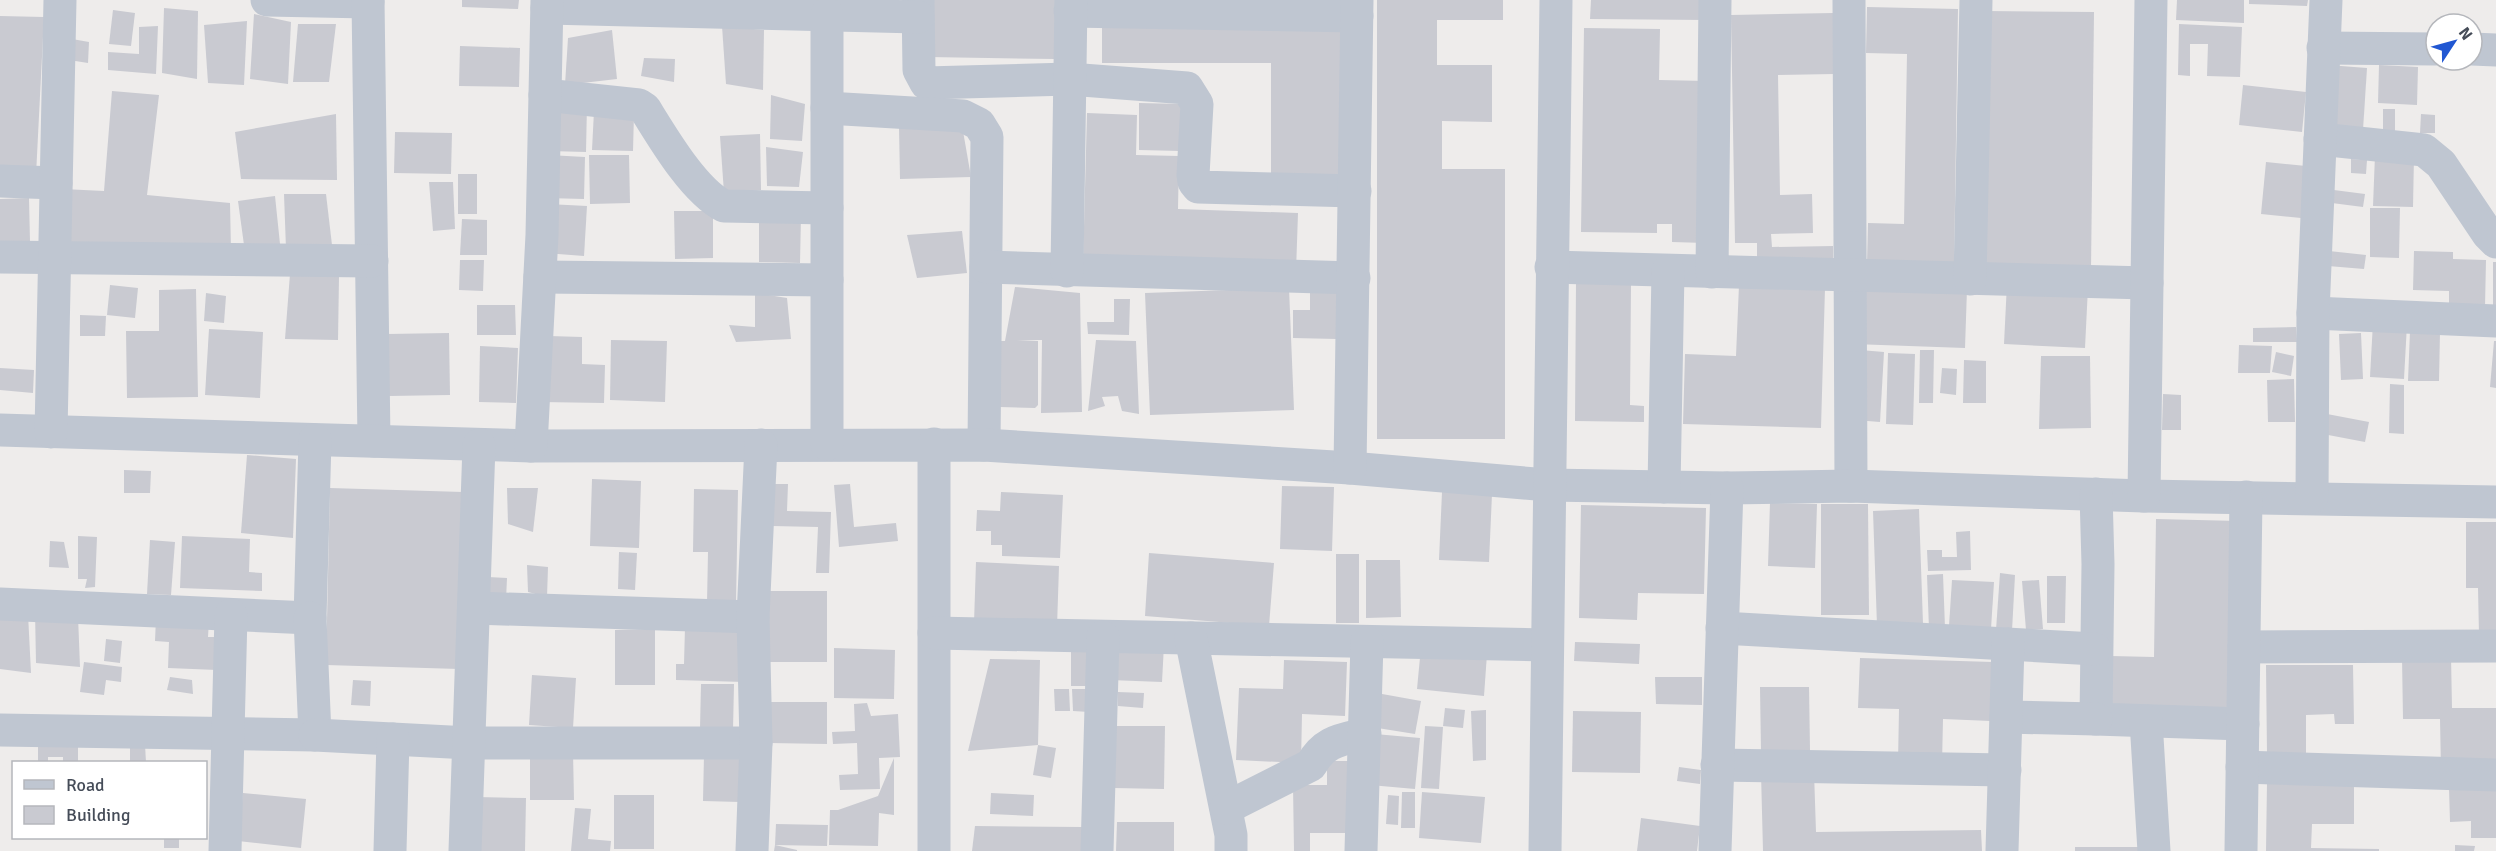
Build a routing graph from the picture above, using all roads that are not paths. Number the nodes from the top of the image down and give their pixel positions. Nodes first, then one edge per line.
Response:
1 (60, 0) edge
2 (267, 0) edge
3 (1556, 0) edge
4 (1715, 0) edge
5 (1849, 0) edge
6 (1976, 0) edge
7 (2151, 0) edge
8 (2326, 0) edge
9 (368, 1) edge
10 (547, 4) edge
11 (1071, 6) edge
12 (918, 8) edge
13 (1357, 8) edge
14 (827, 14) junction
15 (2323, 48) junction
16 (2424, 49) edge
17 (1070, 79) junction
18 (957, 84) junction
19 (544, 95) junction
20 (827, 108) junction
21 (963, 117) junction
22 (2320, 139) junction
23 (0, 181) edge
24 (56, 183) junction
25 (1355, 191) junction
26 (827, 208) junction
27 (2496, 242) edge
28 (0, 257) edge
29 (54, 257) junction
30 (372, 261) junction
31 (986, 267) junction
32 (1551, 267) junction
33 (1066, 271) junction
34 (1668, 271) junction
35 (1712, 272) junction
36 (1849, 276) junction
37 (540, 277) junction
38 (1354, 278) junction
39 (1970, 279) junction
40 (827, 280) junction
41 (2147, 283) junction
42 (2313, 313) junction
43 (2496, 321) edge
44 (0, 430) edge
45 (51, 432) junction
46 (315, 440) junction
47 (374, 441) junction
48 (479, 444) junction
49 (761, 444) junction
50 (827, 444) junction
51 (933, 444) junction
52 (984, 445) junction
53 (531, 446) junction
54 (1350, 468) junction
55 (1548, 485) junction
56 (1851, 486) junction
57 (1664, 487) junction
58 (1727, 488) junction
59 (2096, 494) junction
60 (2144, 496) junction
61 (2246, 497) junction
62 (2312, 497) junction
63 (2496, 502) edge
64 (0, 604) edge
65 (474, 608) junction
66 (231, 615) junction
67 (753, 616) junction
68 (310, 618) junction
69 (1722, 628) junction
70 (934, 633) junction
71 (1102, 637) junction
72 (1191, 638) junction
73 (1367, 642) junction
74 (2008, 644) junction
75 (1546, 645) junction
76 (2496, 646) edge
77 (2244, 647) junction
78 (2096, 649) junction
79 (2006, 717) junction
80 (2096, 718) junction
81 (2146, 721) junction
82 (2243, 724) junction
83 (0, 730) edge
84 (228, 733) junction
85 (1365, 734) junction
86 (315, 735) junction
87 (393, 740) junction
88 (756, 742) junction
89 (469, 743) junction
90 (1717, 765) junction
91 (2242, 767) junction
92 (2005, 770) junction
93 (2496, 775) edge
94 (1226, 808) junction
95 (225, 851) edge
96 (390, 851) edge
97 (465, 851) edge
98 (752, 851) edge
99 (934, 851) edge
100 (1097, 851) edge
101 (1231, 851) edge
102 (1361, 851) edge
103 (1545, 851) edge
104 (1715, 851) edge
105 (2002, 851) edge
106 (2154, 851) edge
107 (2241, 851) edge

1 - 24 street
2 - 9 street
3 - 32 street
4 - 35 street
5 - 36 street
6 - 39 street
7 - 41 street
8 - 15 street
9 - 30 street
10 - 14 street
10 - 19 street
11 - 13 street
11 - 17 street
12 - 14 street
12 - 18 street
13 - 25 street
14 - 20 street
15 - 16 street
15 - 22 street
17 - 18 street
17 - 25 street
17 - 33 street
18 - 21 street
19 - 26 street
19 - 37 street
20 - 21 street
20 - 26 street
21 - 31 street
22 - 27 street
22 - 42 street
23 - 24 street
24 - 29 street
25 - 38 street
26 - 40 street
28 - 29 street
29 - 30 street
29 - 45 street
30 - 47 street
31 - 33 street
31 - 52 street
32 - 34 street
32 - 55 street
33 - 38 street
34 - 35 street
34 - 57 street
35 - 36 street
36 - 39 street
36 - 56 street
37 - 40 street
37 - 53 street
38 - 54 street
39 - 41 street
40 - 50 street
41 - 60 street
42 - 43 street
42 - 62 street
44 - 45 street
45 - 46 street
46 - 47 street
46 - 68 street
47 - 48 street
48 - 53 street
48 - 65 street
49 - 50 street
49 - 53 street
49 - 67 street
50 - 51 street
51 - 52 street
51 - 70 street
52 - 54 street
54 - 55 street
55 - 57 street
55 - 75 street
56 - 58 street
56 - 59 street
57 - 58 street
58 - 69 street
59 - 60 street
59 - 78 street
60 - 61 street
61 - 62 street
61 - 77 street
62 - 63 street
64 - 66 street
65 - 67 street
65 - 89 street
66 - 68 street
66 - 84 street
67 - 88 street
68 - 86 street
69 - 74 street
69 - 90 street
70 - 71 street
70 - 99 street
71 - 72 street
71 - 100 street
72 - 73 street
72 - 94 street
73 - 75 street
73 - 85 street
74 - 78 street
74 - 79 street
75 - 103 street
76 - 77 street
77 - 82 street
78 - 80 street
79 - 80 street
79 - 92 street
80 - 81 street
81 - 82 street
81 - 106 street
82 - 91 street
83 - 84 street
84 - 86 street
84 - 95 street
85 - 94 street
85 - 102 street
86 - 87 street
87 - 89 street
87 - 96 street
88 - 89 street
88 - 98 street
89 - 97 street
90 - 92 street
90 - 104 street
91 - 93 street
91 - 107 street
92 - 105 street
94 - 101 street

